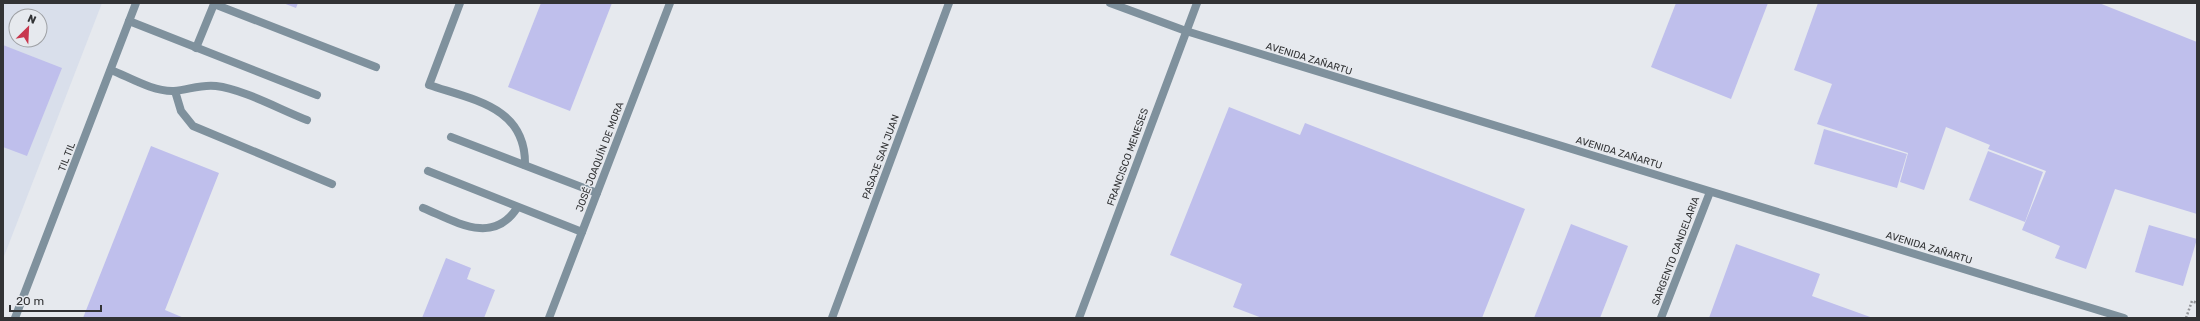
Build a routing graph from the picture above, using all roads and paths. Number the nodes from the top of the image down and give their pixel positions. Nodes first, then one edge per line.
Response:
1 (136, 3) edge
2 (460, 3) edge
3 (670, 3) edge
4 (949, 3) edge
5 (1110, 3) edge
6 (1197, 3) edge
7 (129, 21) junction
8 (1186, 31) junction
9 (196, 48) junction
10 (376, 67) dead end
11 (111, 70) junction
12 (175, 91) junction
13 (317, 95) dead end
14 (308, 120) dead end
15 (451, 137) dead end
16 (525, 165) junction
17 (428, 171) dead end
18 (332, 184) dead end
19 (1710, 192) junction
20 (597, 193) junction
21 (423, 208) dead end
22 (517, 208) junction
23 (582, 232) junction
24 (2197, 303) edge
25 (15, 318) edge
26 (549, 318) edge
27 (832, 318) edge
28 (1079, 318) edge
29 (1661, 318) edge
30 (2124, 318) edge
31 (2186, 318) edge

1 - 7 street, TIL TIL
2 - 16 street
3 - 20 street, JOSÉ JOAQUÍN DE MORA
4 - 27 street, PASAJE SAN JUAN
5 - 8 street, AVENIDA ZAÑARTU
6 - 8 street, FRANCISCO MENESES
7 - 9 street
7 - 11 street, TIL TIL
8 - 19 street, AVENIDA ZAÑARTU
8 - 28 street, FRANCISCO MENESES
9 - 10 street
9 - 13 street
11 - 12 street
11 - 25 street, TIL TIL
12 - 14 street
12 - 18 street
15 - 16 street
16 - 20 street
17 - 22 street
19 - 29 street, SARGENTO CANDELARIA
19 - 30 street, AVENIDA ZAÑARTU
20 - 23 street, JOSÉ JOAQUÍN DE MORA
21 - 22 street
22 - 23 street
23 - 26 street, JOSÉ JOAQUÍN DE MORA
24 - 31 path

